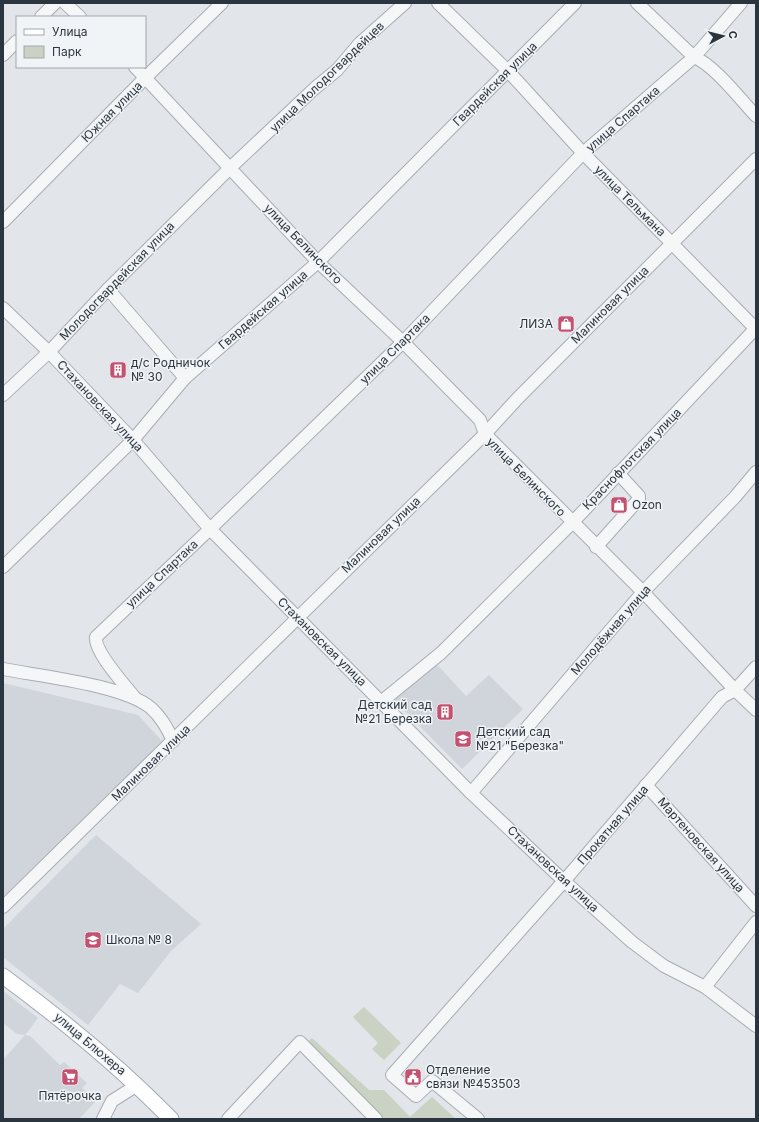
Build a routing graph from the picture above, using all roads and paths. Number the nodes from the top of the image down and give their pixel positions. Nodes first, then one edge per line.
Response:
1 (55, 3) edge
2 (65, 3) edge
3 (222, 3) edge
4 (405, 3) edge
5 (438, 3) edge
6 (575, 3) edge
7 (638, 3) edge
8 (741, 3) edge
9 (42, 16) edge
10 (79, 16) edge
11 (16, 42) edge
12 (3, 55) edge
13 (694, 57) junction
14 (136, 68) edge
15 (508, 72) junction
16 (146, 77) junction
17 (756, 116) edge
18 (583, 153) junction
19 (756, 159) edge
20 (231, 167) junction
21 (3, 222) edge
22 (672, 243) junction
23 (318, 262) junction
24 (108, 288) junction
25 (3, 308) edge
26 (756, 328) edge
27 (402, 342) junction
28 (48, 352) junction
29 (185, 378) junction
30 (3, 395) edge
31 (484, 434) junction
32 (133, 440) junction
33 (756, 472) edge
34 (618, 473) junction
35 (572, 523) junction
36 (210, 529) junction
37 (596, 547) junction
38 (3, 567) edge
39 (643, 592) junction
40 (297, 617) junction
41 (756, 667) edge
42 (3, 669) edge
43 (734, 690) junction
44 (135, 698) junction
45 (382, 702) junction
46 (756, 710) edge
47 (173, 741) junction
48 (646, 785) junction
49 (471, 793) junction
50 (564, 882) junction
51 (756, 906) edge
52 (3, 907) edge
53 (756, 922) edge
54 (3, 976) edge
55 (705, 987) junction
56 (756, 1026) edge
57 (136, 1083) junction
58 (103, 1119) edge
59 (171, 1119) edge
60 (228, 1119) edge
61 (376, 1119) edge
62 (478, 1119) edge

1 - 9 street
2 - 10 street
3 - 16 street, Южная улица
4 - 20 street, улица Молодогвардейцев
5 - 15 street, улица Тельмана
6 - 15 street, Гвардейская улица
7 - 13 street
8 - 13 street, улица Спартака
11 - 12 street
13 - 17 street
13 - 18 street, улица Спартака
14 - 16 street, улица Белинского
15 - 18 street, улица Тельмана
15 - 23 street, Гвардейская улица
16 - 20 street, улица Белинского
16 - 21 street, Южная улица
18 - 22 street, улица Тельмана
18 - 27 street, улица Спартака
19 - 22 street, Малиновая улица
20 - 23 street, улица Белинского
20 - 24 street, Молодогвардейская улица
22 - 26 street, улица Тельмана
22 - 31 street, Малиновая улица
23 - 27 street, улица Белинского
23 - 29 street, Гвардейская улица
24 - 28 street, Молодогвардейская улица
24 - 29 street
25 - 28 street, Стахановская улица
26 - 34 street, Краснофлотская улица
27 - 31 street, улица Белинского
27 - 36 street, улица Спартака
28 - 30 street, Молодогвардейская улица
28 - 32 street, Стахановская улица
29 - 32 street, Гвардейская улица
31 - 35 street, улица Белинского
31 - 40 street, Малиновая улица
32 - 36 street, Стахановская улица
32 - 38 street, Гвардейская улица
33 - 39 street, Молодёжная улица
34 - 35 street, Краснофлотская улица
34 - 37 street
35 - 37 street, улица Белинского
35 - 45 street, Краснофлотская улица
36 - 40 street, Стахановская улица
36 - 44 street, улица Спартака
37 - 39 street, улица Белинского
39 - 43 street, улица Белинского
39 - 49 street, Молодёжная улица
40 - 45 street, Стахановская улица
40 - 47 street, Малиновая улица
41 - 43 street, Прокатная улица
42 - 44 street
43 - 46 street, улица Белинского
43 - 48 street, Прокатная улица
44 - 47 street
45 - 49 street, Стахановская улица
47 - 52 street, Малиновая улица
48 - 50 street, Прокатная улица
48 - 51 street, Мартеновская улица
49 - 50 street, Стахановская улица
50 - 55 street, Стахановская улица
50 - 62 street, Прокатная улица
53 - 55 street
54 - 57 main road, улица Блюхера
55 - 56 street, Стахановская улица
57 - 58 street
57 - 59 main road, улица Блюхера
60 - 61 street

